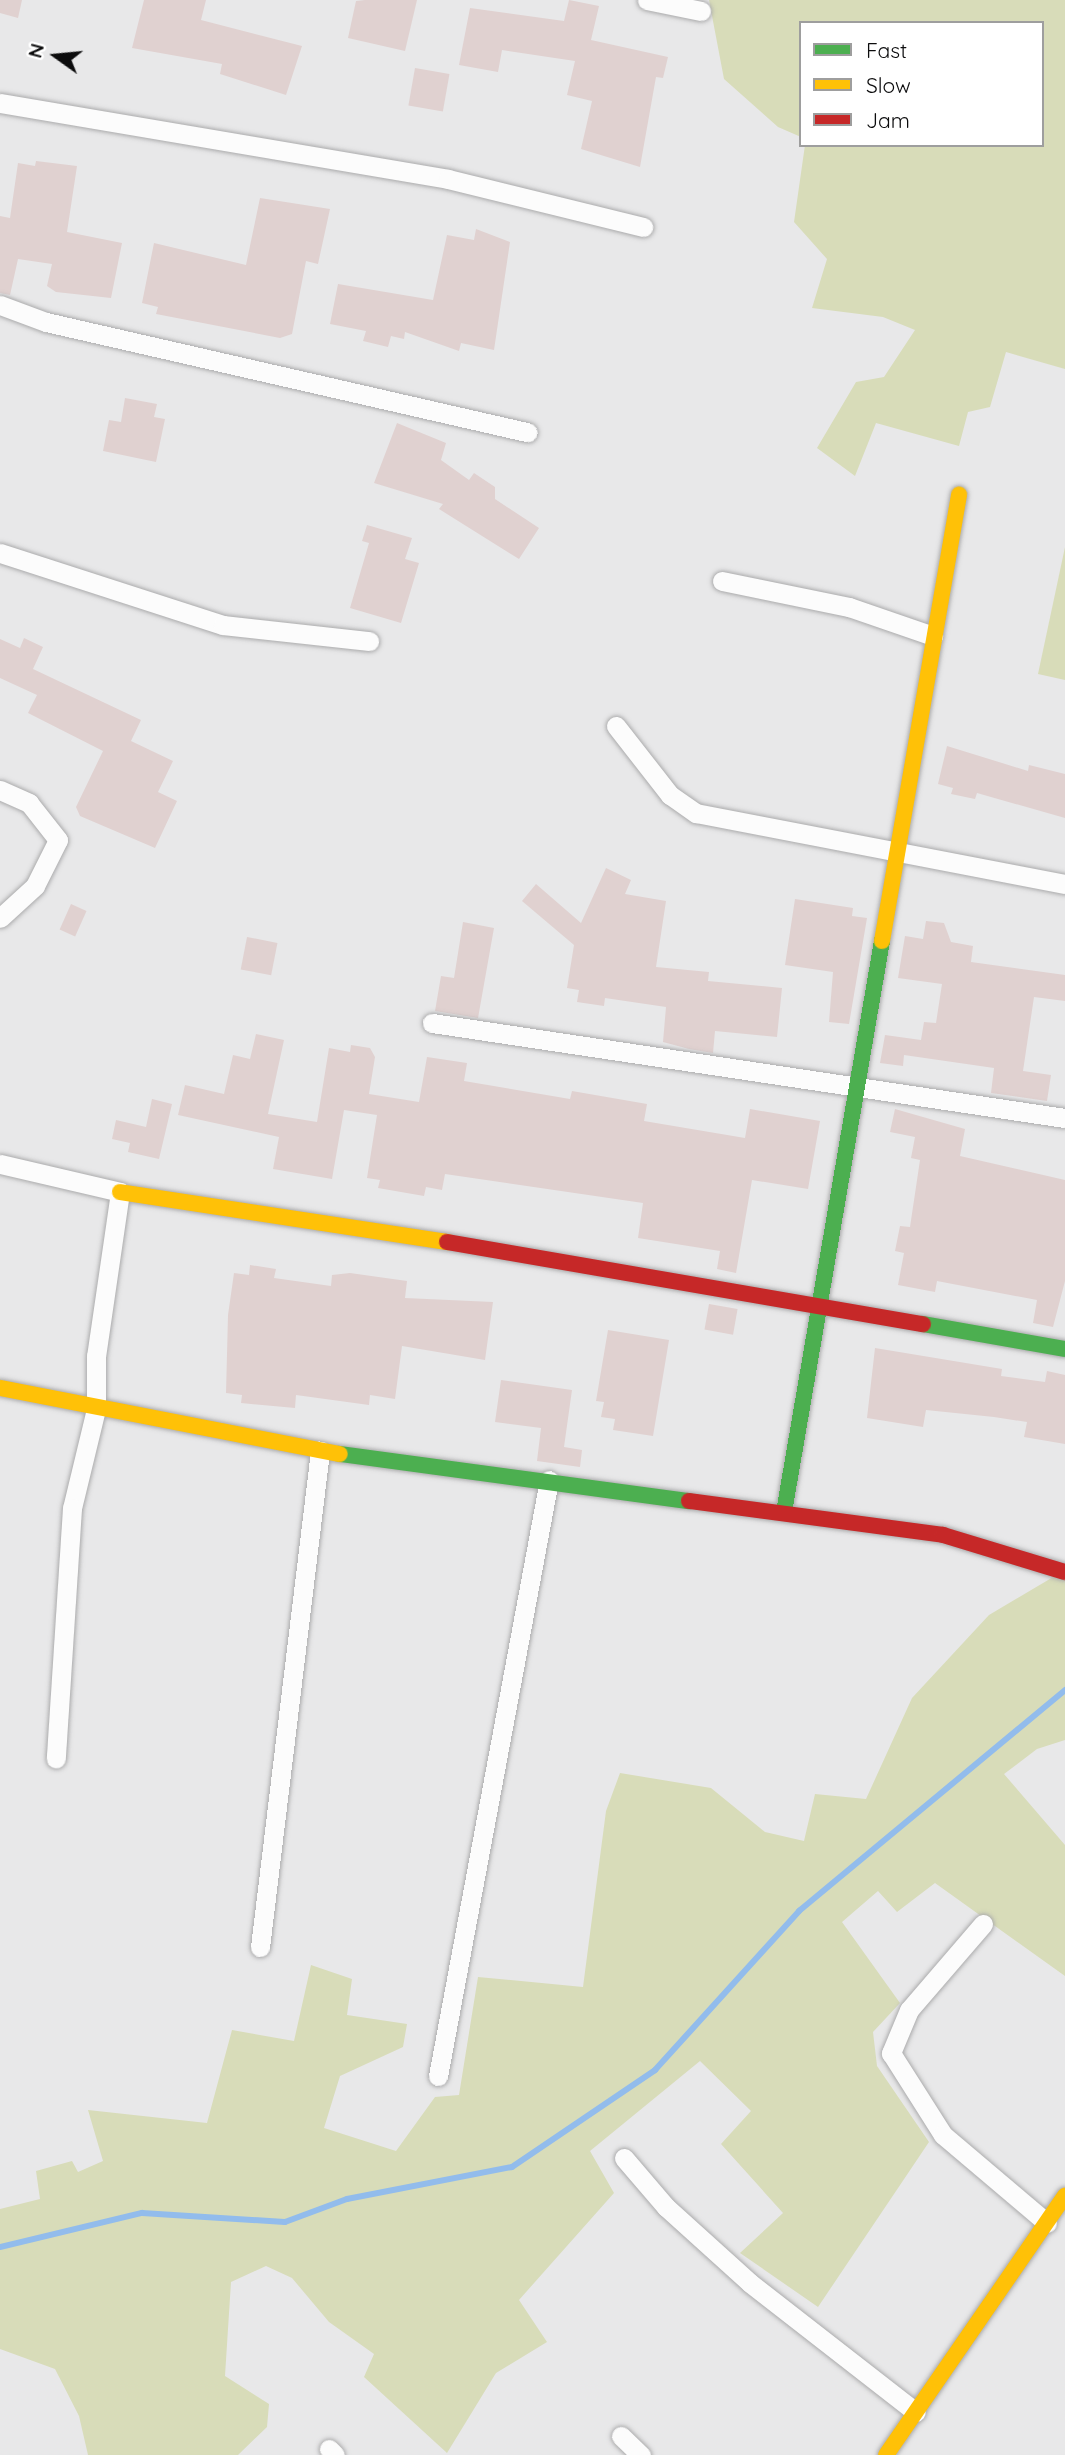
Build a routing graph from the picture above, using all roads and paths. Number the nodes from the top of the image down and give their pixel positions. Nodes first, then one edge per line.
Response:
1 (647, 0) edge
2 (701, 11) dead end
3 (0, 103) edge
4 (643, 227) dead end
5 (0, 304) edge
6 (528, 432) dead end
7 (959, 495) dead end
8 (0, 553) edge
9 (722, 581) dead end
10 (933, 636) junction
11 (369, 641) dead end
12 (616, 726) dead end
13 (0, 790) edge
14 (893, 850) junction
15 (1065, 884) edge
16 (0, 918) edge
17 (432, 1023) dead end
18 (862, 1084) junction
19 (1065, 1118) edge
20 (0, 1164) edge
21 (120, 1192) junction
22 (823, 1304) junction
23 (1065, 1349) edge
24 (0, 1388) edge
25 (96, 1409) junction
26 (320, 1451) junction
27 (549, 1480) junction
28 (784, 1512) junction
29 (1065, 1573) edge
30 (56, 1758) dead end
31 (983, 1924) dead end
32 (260, 1947) dead end
33 (438, 2076) dead end
34 (624, 2158) dead end
35 (1065, 2196) edge
36 (1047, 2223) junction
37 (916, 2412) junction
38 (621, 2436) dead end
39 (641, 2455) edge
40 (886, 2455) edge

1 - 2 street
3 - 4 street
5 - 6 street
7 - 10 street
8 - 11 street
9 - 10 street
10 - 14 street
12 - 14 street
13 - 16 street
14 - 15 street
14 - 18 street
17 - 18 street
18 - 19 street
18 - 22 street
20 - 21 street
21 - 22 street
21 - 25 street
22 - 23 street
22 - 28 street
24 - 25 street
25 - 26 street
25 - 30 street
26 - 27 street
26 - 32 street
27 - 28 street
27 - 33 street
28 - 29 street
31 - 36 street
34 - 37 street
35 - 36 street
36 - 37 street
37 - 40 street
38 - 39 street

